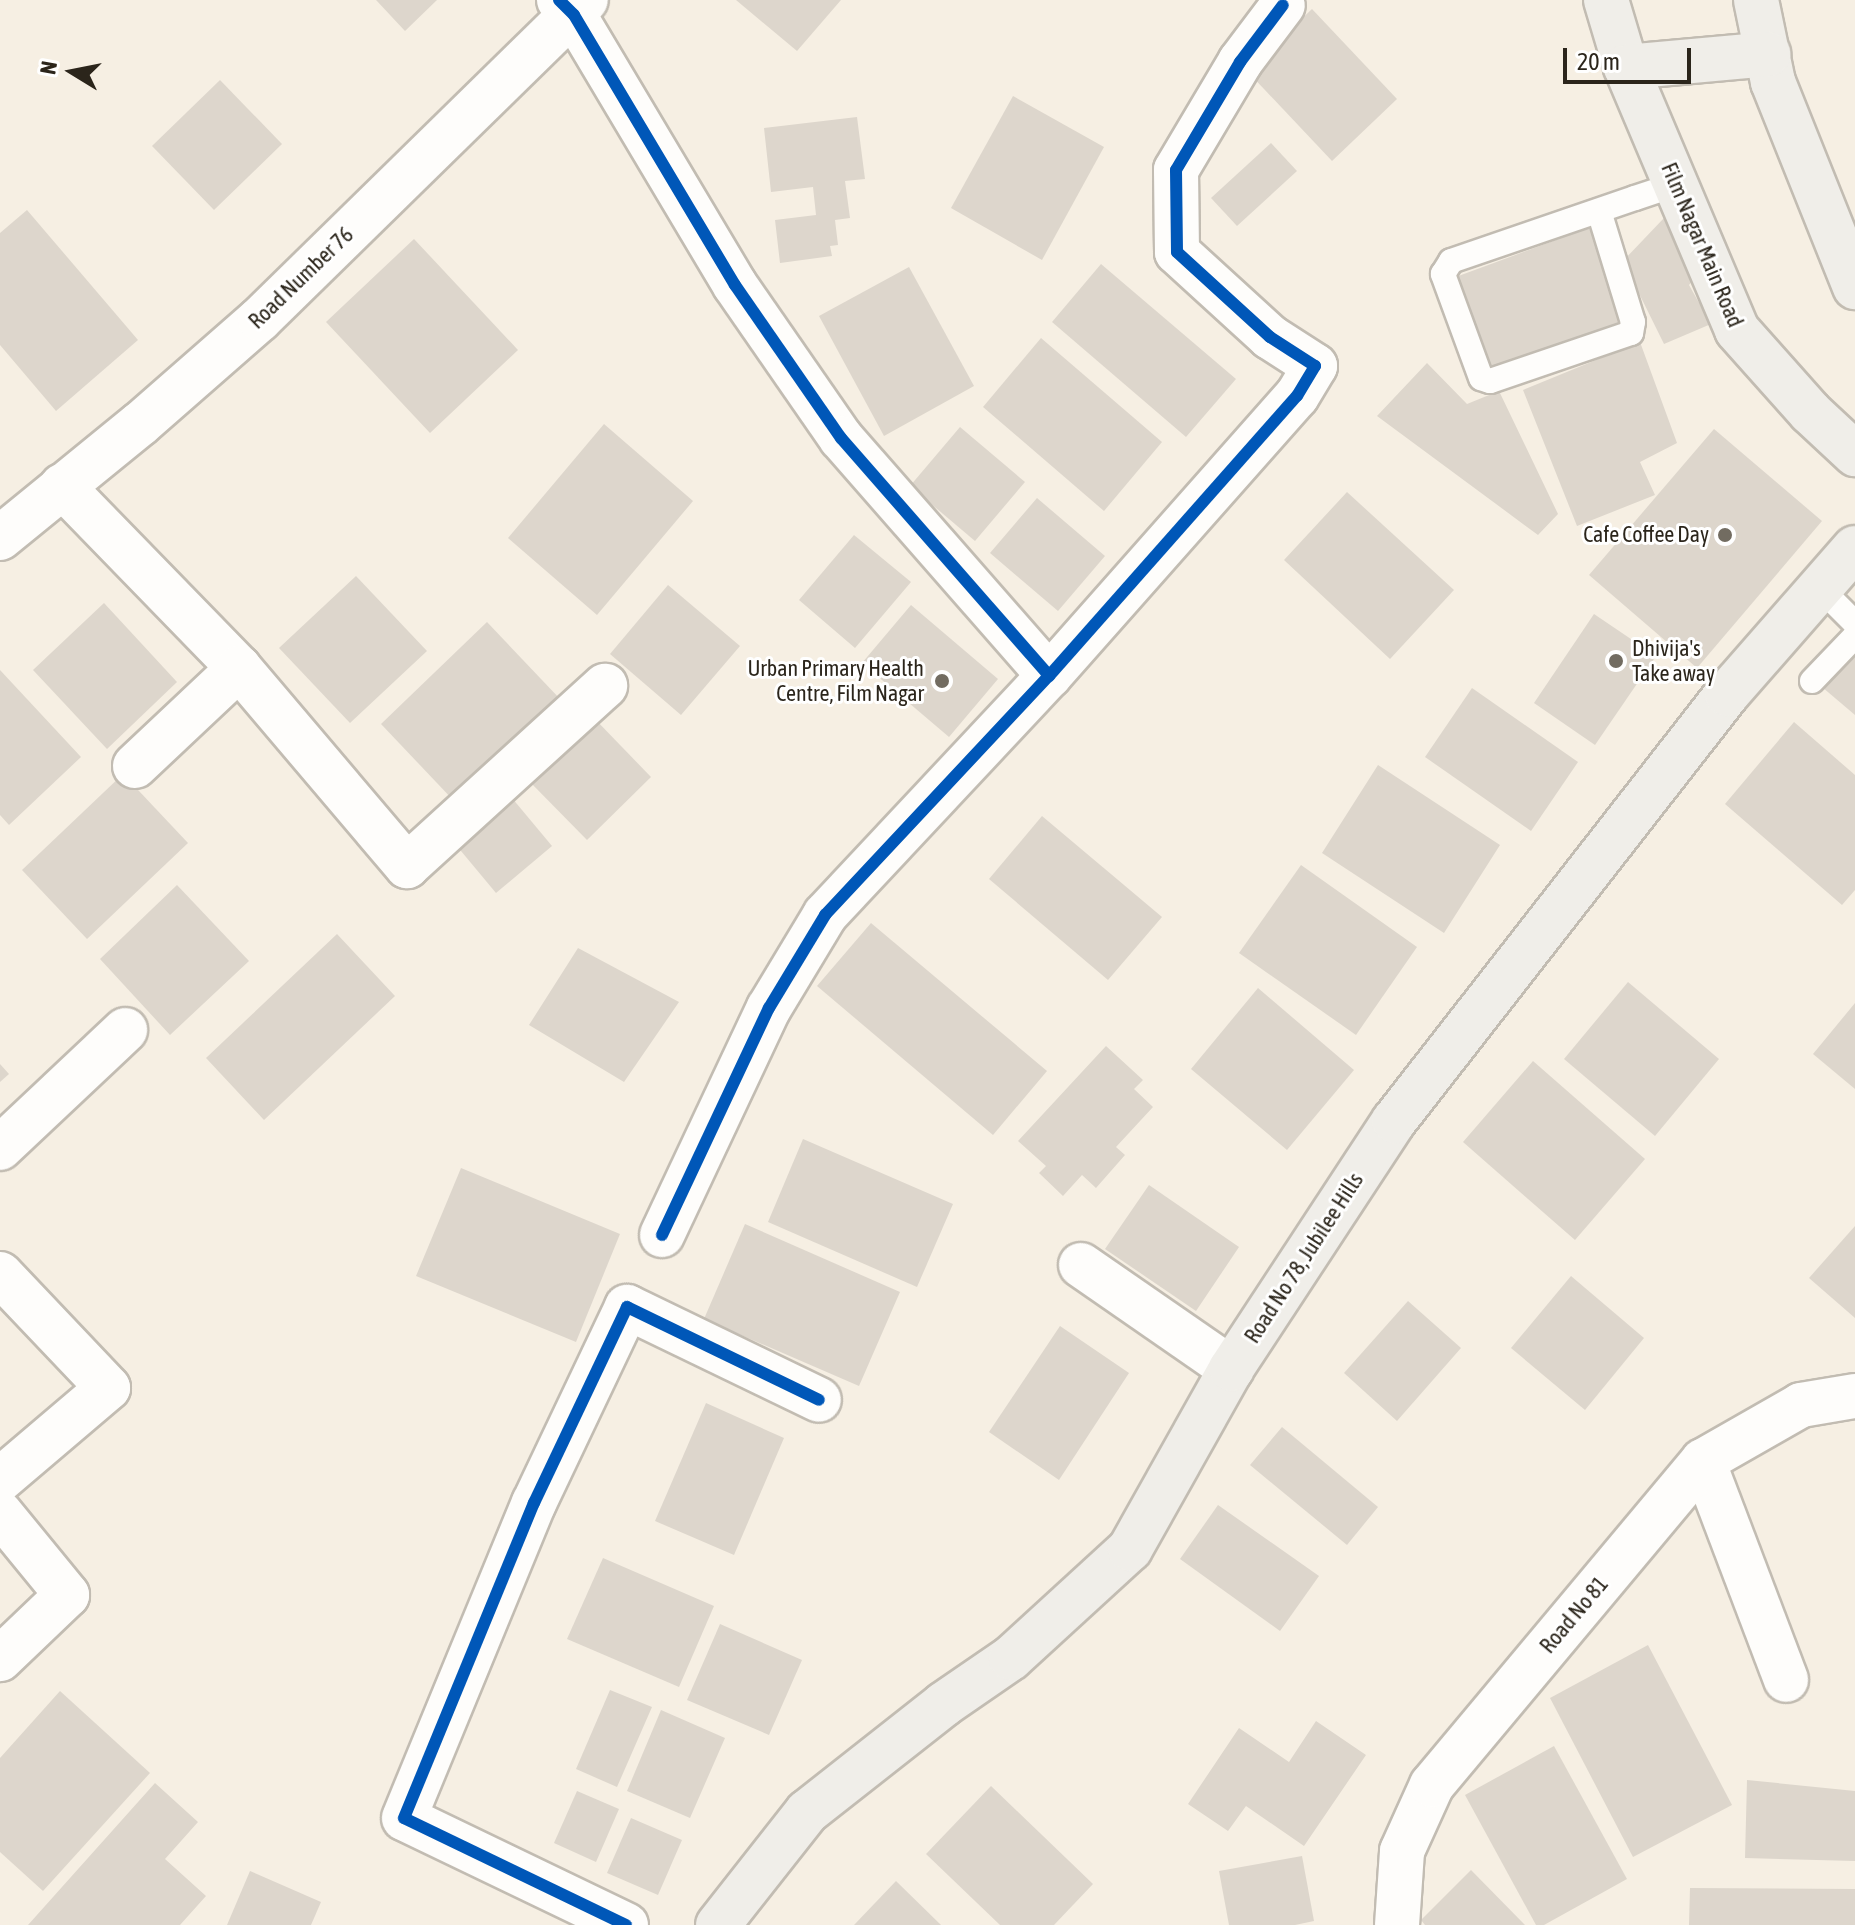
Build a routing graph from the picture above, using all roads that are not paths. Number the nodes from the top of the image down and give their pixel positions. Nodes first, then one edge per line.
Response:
1 (1606, 0) edge
2 (1756, 0) edge
3 (573, 5) edge
4 (1283, 5) dead end
5 (1768, 54) junction
6 (1626, 67) junction
7 (1677, 184) junction
8 (1599, 211) junction
9 (1855, 287) edge
10 (1855, 454) edge
11 (62, 486) junction
12 (0, 538) edge
13 (1855, 548) edge
14 (1820, 588) junction
15 (1855, 623) edge
16 (1855, 636) edge
17 (239, 668) junction
18 (1049, 676) junction
19 (1812, 681) dead end
20 (605, 686) dead end
21 (135, 766) dead end
22 (125, 1030) dead end
23 (0, 1148) edge
24 (662, 1235) dead end
25 (1081, 1265) dead end
26 (0, 1274) edge
27 (1231, 1369) junction
28 (1855, 1396) edge
29 (819, 1400) dead end
30 (1703, 1461) junction
31 (0, 1480) edge
32 (0, 1513) edge
33 (0, 1659) edge
34 (1786, 1680) dead end
35 (626, 1925) edge
36 (718, 1925) edge
37 (1397, 1925) edge

1 - 6 main road, Film Nagar Main Road
2 - 5 main road
3 - 11 street, Road Number 76
3 - 18 street
4 - 18 street
5 - 6 main road
5 - 9 main road
6 - 7 main road, Film Nagar Main Road
7 - 8 lane
7 - 10 main road, Film Nagar Main Road
8 - 8 lane
11 - 12 street, Road Number 76
11 - 17 street
13 - 14 main road, Road No 78, Jubilee Hills
14 - 15 lane
14 - 27 main road, Road No 78, Jubilee Hills
16 - 19 lane
17 - 20 street
17 - 21 street
18 - 24 street
22 - 23 street
25 - 27 street
26 - 31 street
27 - 36 main road, Road No 78, Jubilee Hills
28 - 30 street, Road No 81
29 - 35 street
30 - 34 street
30 - 37 street, Road No 81
32 - 33 street

